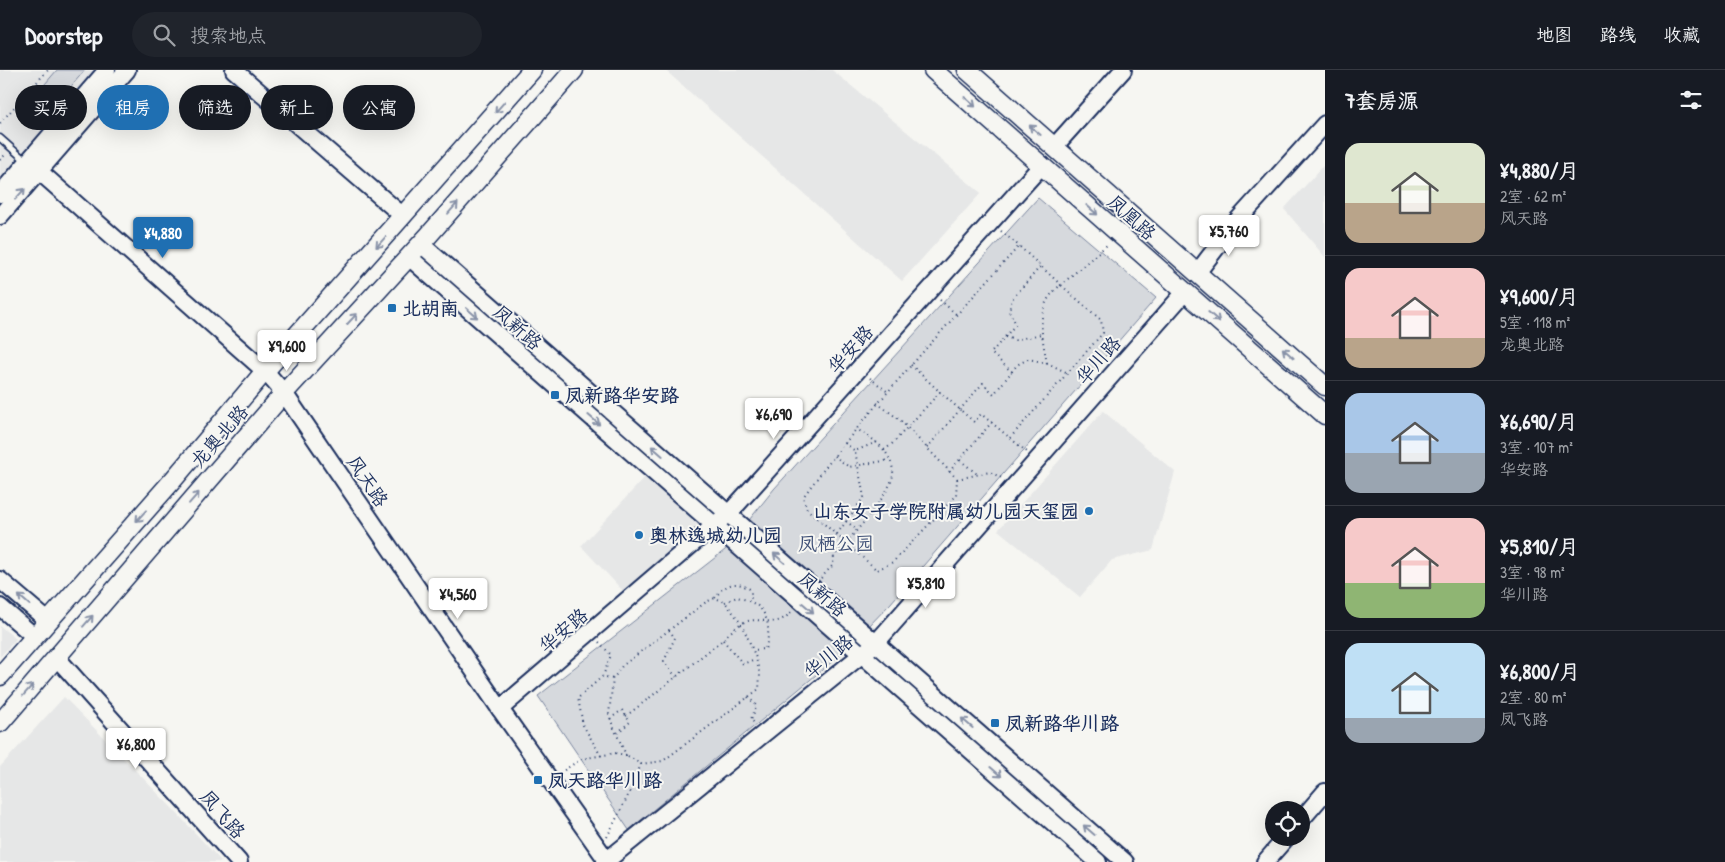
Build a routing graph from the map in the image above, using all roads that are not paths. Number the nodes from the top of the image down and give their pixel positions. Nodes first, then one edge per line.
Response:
1 (107, 70) edge
2 (127, 70) edge
3 (234, 70) edge
4 (531, 70) edge
5 (574, 70) edge
6 (933, 70) edge
7 (967, 70) edge
8 (1123, 70) edge
9 (1325, 124) edge
10 (0, 138) edge
11 (1054, 147) junction
12 (1042, 165) junction
13 (34, 167) junction
14 (0, 194) edge
15 (0, 216) edge
16 (403, 216) junction
17 (421, 244) junction
18 (409, 257) junction
19 (1197, 273) junction
20 (1185, 292) junction
21 (265, 370) junction
22 (1325, 386) edge
23 (284, 394) junction
24 (1325, 415) edge
25 (728, 513) junction
26 (714, 525) junction
27 (0, 580) edge
28 (0, 607) edge
29 (48, 621) junction
30 (34, 636) junction
31 (876, 643) junction
32 (862, 655) junction
33 (57, 658) junction
34 (0, 676) edge
35 (500, 710) junction
36 (0, 723) edge
37 (1325, 792) edge
38 (1310, 810) edge
39 (1279, 846) edge
40 (605, 859) edge
41 (237, 862) edge
42 (1098, 862) edge
43 (1126, 862) edge
44 (1265, 862) edge

1 - 13 street
2 - 13 street
3 - 16 street
4 -> 16 main road, 龙奥北路
17 -> 5 main road, 龙奥北路
6 -> 12 main road, 凤凰路
11 -> 7 main road, 凤凰路
8 - 11 street
9 - 19 street
10 - 13 lane
11 - 19 main road, 凤凰路
12 -> 20 main road, 凤凰路
12 - 25 street, 华安路
13 - 14 street
15 -> 13 street
13 - 21 street, 风天路
16 -> 21 main road, 龙奥北路
17 - 18 main road, 龙奥北路
25 -> 17 street
23 -> 18 main road, 龙奥北路
18 -> 26 street, 凤新路
22 -> 19 main road, 凤凰路
20 -> 24 main road, 凤凰路
20 - 31 street, 华川路
21 - 23 street, 风天路
21 -> 29 main road, 龙奥北路
33 -> 23 main road, 龙奥北路
23 - 35 street, 风天路
25 - 26 street, 华安路
31 -> 25 street
26 -> 32 street, 凤新路
26 - 35 street, 华安路
29 -> 27 street
28 - 30 street
29 - 30 main road, 龙奥北路
30 - 34 main road, 龙奥北路
31 - 32 street, 华川路
43 -> 31 street
32 - 40 street, 华川路
32 -> 42 street, 凤新路
36 -> 33 main road, 龙奥北路
33 - 41 street, 凤飞路
35 - 40 street, 风天路
37 - 38 street
39 - 44 street

